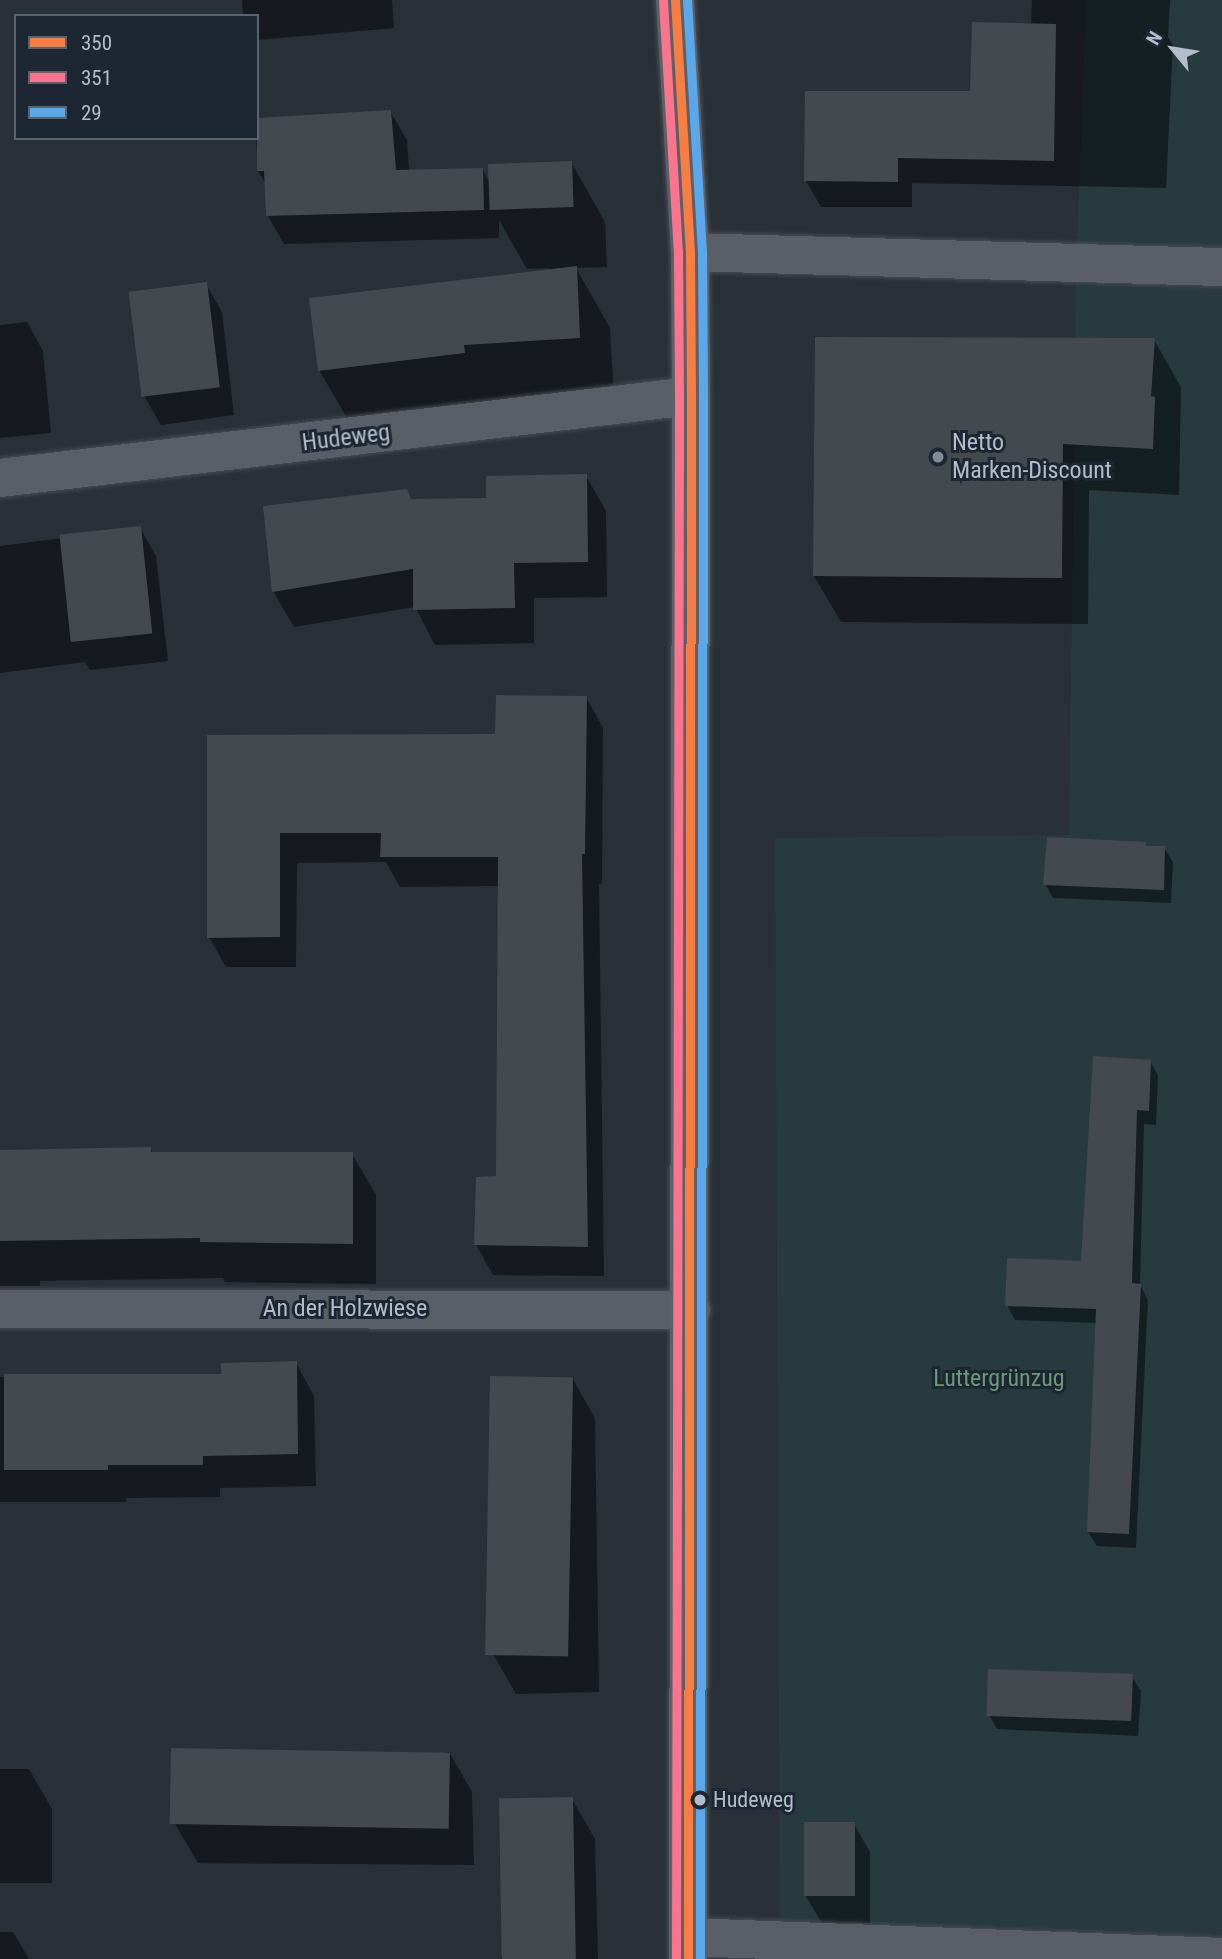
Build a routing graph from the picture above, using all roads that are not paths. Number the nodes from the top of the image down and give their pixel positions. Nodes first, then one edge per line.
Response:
1 (676, 0) edge
2 (690, 253) junction
3 (1222, 267) edge
4 (691, 397) junction
5 (0, 478) edge
6 (0, 1309) edge
7 (691, 1310) junction
8 (688, 1948) edge
9 (1222, 1957) edge

1 - 2 main road
2 - 3 street
2 - 4 main road
4 - 5 street, Hudeweg
4 - 7 main road
6 - 7 street, An der Holzwiese
7 - 8 main road
8 - 9 street

